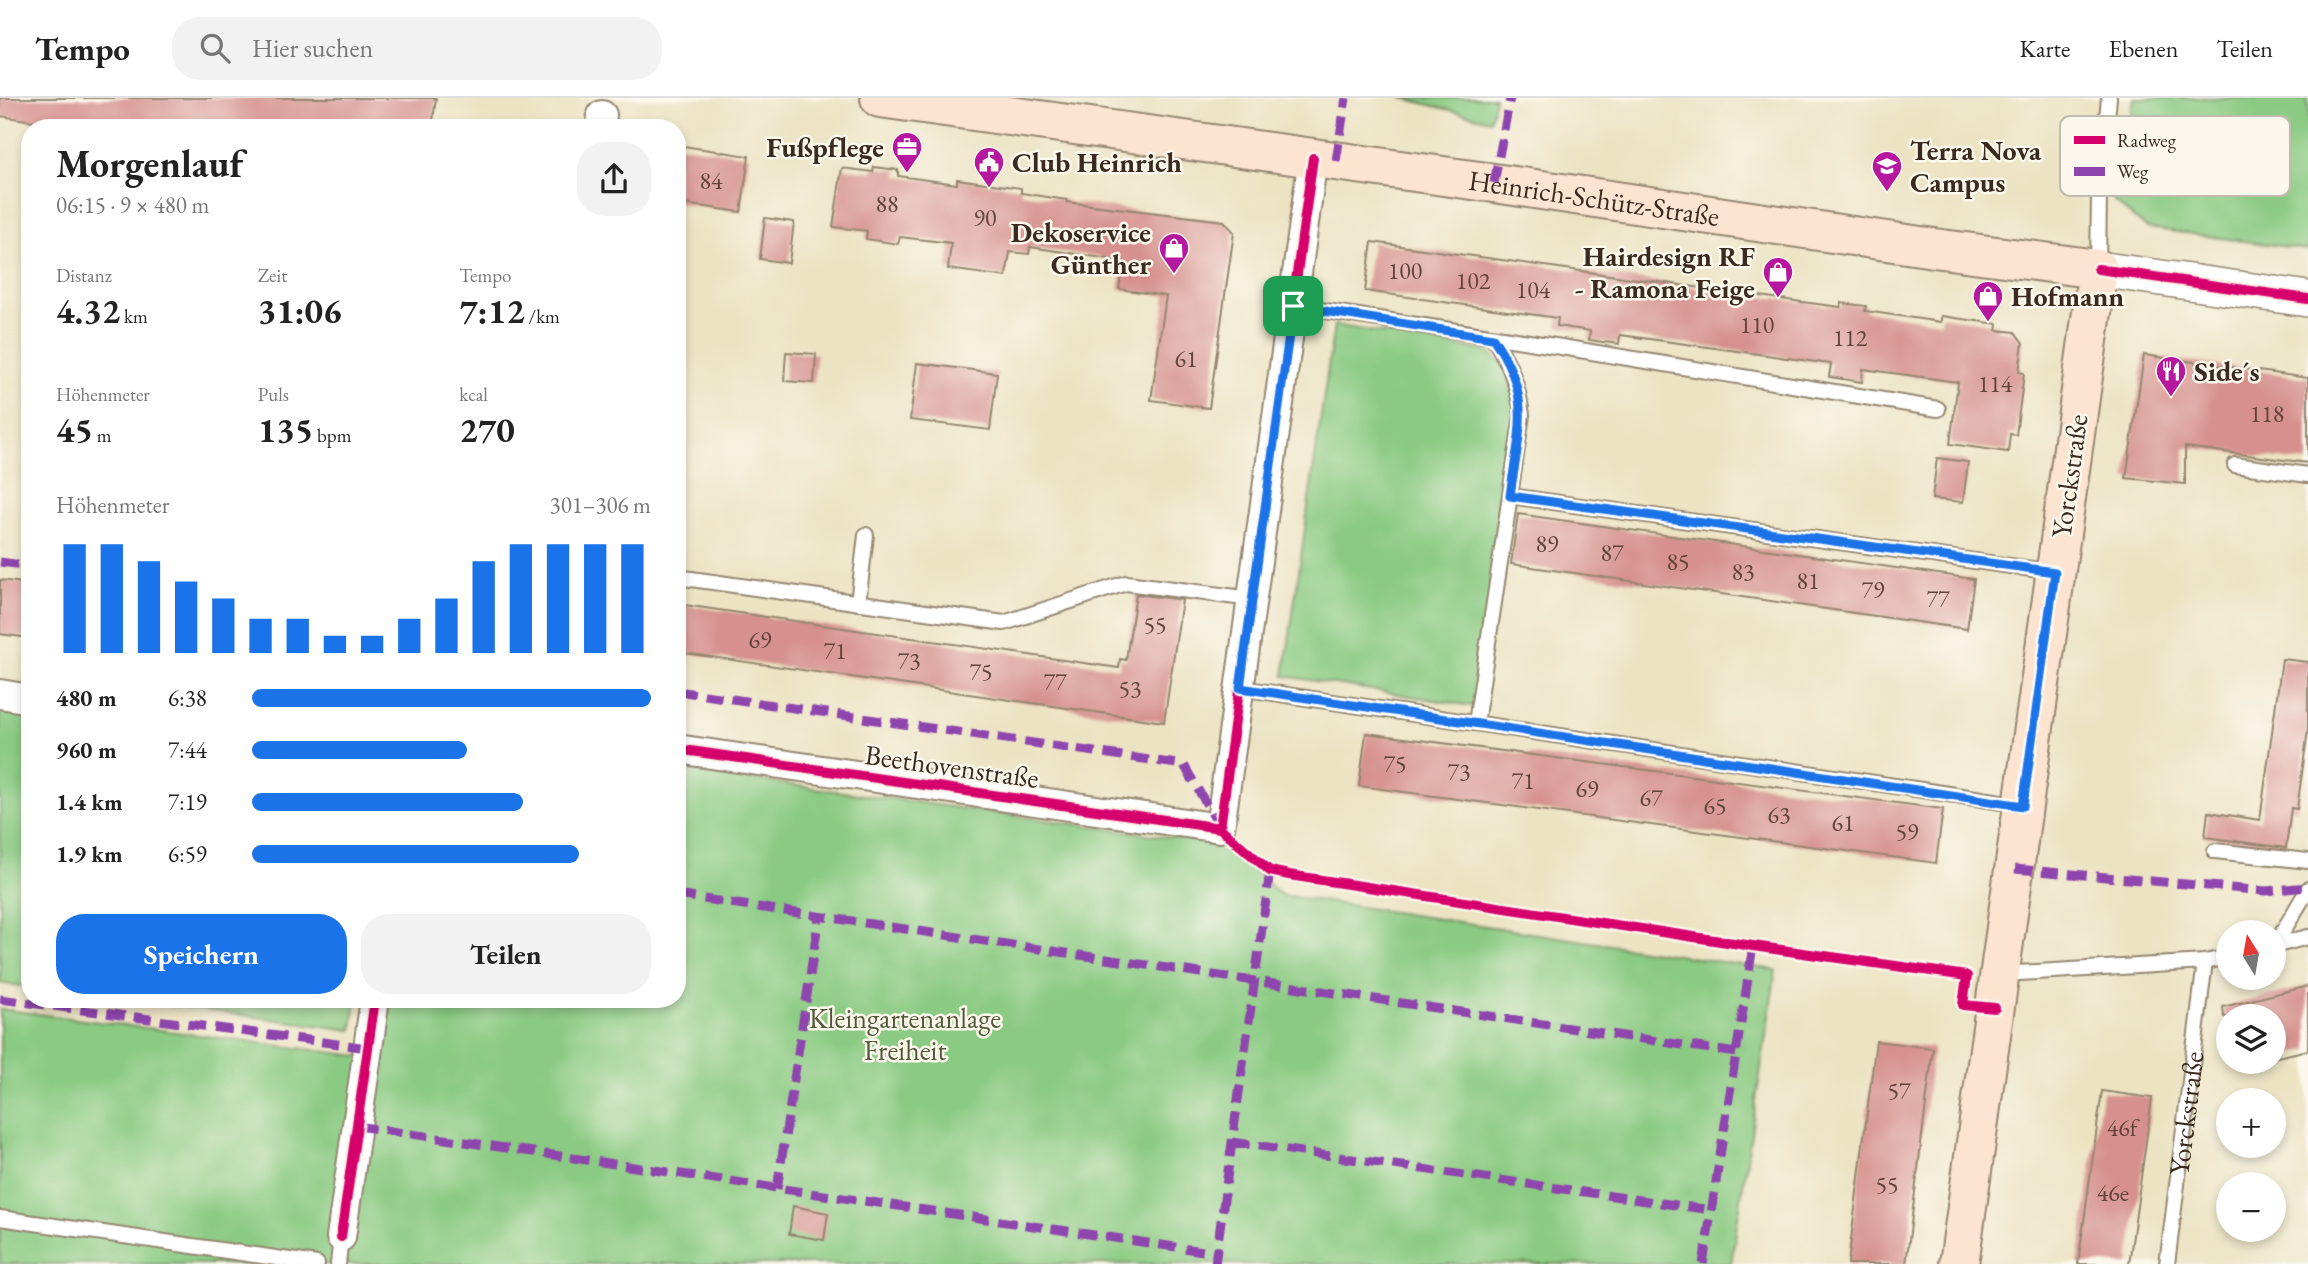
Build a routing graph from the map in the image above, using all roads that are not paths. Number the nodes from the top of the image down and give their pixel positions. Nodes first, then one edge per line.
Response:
1 (880, 98) edge
2 (2109, 98) edge
3 (2107, 116) edge
4 (1313, 158) junction
5 (2099, 196) edge
6 (2098, 269) junction
7 (2308, 299) edge
8 (1293, 306) junction
9 (1493, 338) junction
10 (1938, 409) dead end
11 (2235, 465) dead end
12 (2308, 475) edge
13 (1510, 496) junction
14 (866, 535) dead end
15 (2055, 572) junction
16 (686, 578) edge
17 (1252, 599) junction
18 (858, 603) junction
19 (1240, 688) junction
20 (0, 694) edge
21 (21, 698) edge
22 (1476, 723) junction
23 (686, 750) edge
24 (2023, 806) junction
25 (2215, 851) dead end
26 (2308, 861) edge
27 (2308, 889) edge
28 (2286, 926) edge
29 (2308, 937) edge
30 (2286, 943) edge
31 (2216, 960) edge
32 (2205, 962) junction
33 (2001, 974) junction
34 (374, 1008) edge
35 (0, 1218) edge
36 (340, 1250) edge
37 (317, 1264) edge
38 (1959, 1264) edge
39 (2167, 1264) edge

1 - 4 main road, Heinrich-Schütz-Straße
2 - 3 lane
4 - 6 main road, Heinrich-Schütz-Straße
4 - 8 street
5 - 6 lane
6 - 7 street, Heinrich-Schütz-Straße
6 - 15 main road, Yorckstraße
8 - 9 lane
8 - 17 street
9 - 10 lane
9 - 13 lane
11 - 12 lane
13 - 15 lane
13 - 22 lane
14 - 18 lane
15 - 24 main road, Yorckstraße
16 - 18 lane
17 - 18 lane
17 - 19 street
19 - 22 lane
19 - 23 street, Beethovenstraße
20 - 21 street
22 - 24 lane
24 - 33 main road, Yorckstraße
25 - 26 lane
27 - 28 lane
29 - 30 lane
31 - 32 lane
32 - 33 lane
32 - 39 lane, Yorckstraße
33 - 38 main road, Yorckstraße
34 - 36 street
35 - 37 lane

